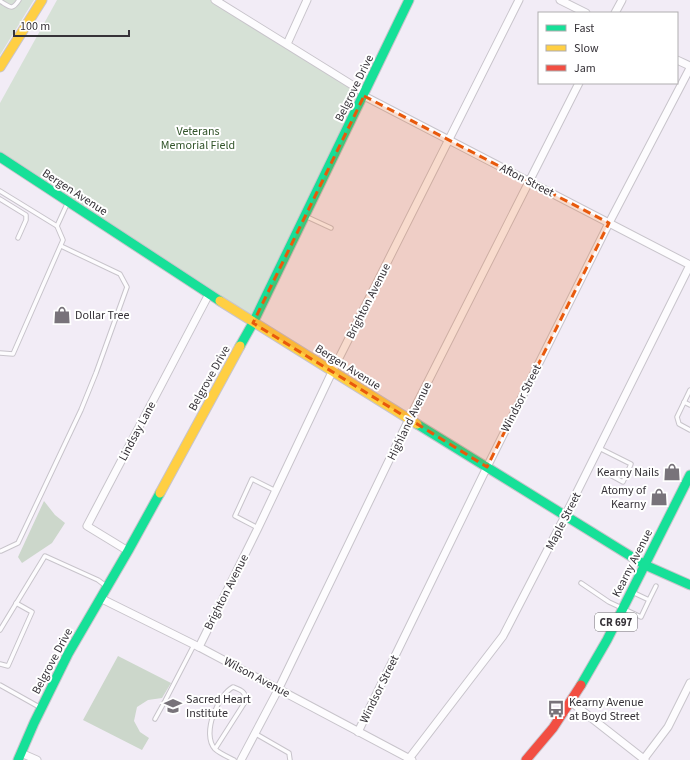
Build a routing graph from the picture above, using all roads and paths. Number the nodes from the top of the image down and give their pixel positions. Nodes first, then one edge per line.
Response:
1 (19, 0) edge
2 (42, 0) edge
3 (216, 0) edge
4 (307, 0) edge
5 (409, 0) edge
6 (519, 0) edge
7 (560, 0) edge
8 (622, 0) edge
9 (0, 1) edge
10 (584, 12) edge
11 (616, 12) edge
12 (287, 44) junction
13 (678, 61) edge
14 (0, 67) edge
15 (690, 67) edge
16 (578, 84) edge
17 (365, 94) junction
18 (449, 140) junction
19 (0, 157) edge
20 (529, 181) junction
21 (0, 191) edge
22 (0, 199) edge
23 (68, 202) junction
24 (305, 216) junction
25 (609, 223) junction
26 (57, 226) junction
27 (331, 228) dead end
28 (18, 238) dead end
29 (61, 246) junction
30 (690, 265) edge
31 (209, 294) junction
32 (253, 323) junction
33 (0, 353) edge
34 (332, 372) junction
35 (690, 390) edge
36 (684, 402) junction
37 (690, 405) edge
38 (409, 419) junction
39 (690, 430) edge
40 (599, 448) junction
41 (487, 467) junction
42 (603, 471) dead end
43 (690, 475) edge
44 (276, 491) junction
45 (566, 516) junction
46 (258, 528) junction
47 (128, 551) junction
48 (0, 553) edge
49 (645, 565) junction
50 (582, 584) dead end
51 (690, 585) edge
52 (656, 586) dead end
53 (107, 587) junction
54 (631, 592) junction
55 (100, 598) junction
56 (649, 600) junction
57 (16, 603) junction
58 (623, 608) junction
59 (0, 630) edge
60 (196, 646) junction
61 (0, 664) edge
62 (690, 683) edge
63 (0, 685) edge
64 (279, 688) junction
65 (571, 702) junction
66 (41, 708) junction
67 (155, 719) dead end
68 (358, 732) junction
69 (256, 734) junction
70 (215, 749) junction
71 (20, 756) edge
72 (37, 760) edge
73 (234, 760) edge
74 (241, 760) edge
75 (290, 760) edge
76 (410, 760) edge
77 (526, 760) edge
78 (644, 760) edge

1 - 9 lane
2 - 14 street
3 - 12 street, Afton Street
4 - 12 street
5 - 17 street, Belgrove Drive
6 - 18 street, Brighton Avenue
7 - 10 street
8 - 11 street
12 - 17 street, Afton Street
13 - 15 street
15 - 25 street, Windsor Street
16 - 20 street, Highland Avenue
17 - 18 street, Afton Street
17 - 24 street, Belgrove Drive
18 - 20 street, Afton Street
18 - 34 street, Brighton Avenue
19 - 23 street, Bergen Avenue
20 - 25 street, Afton Street
20 - 38 street, Highland Avenue
21 - 26 lane
22 - 28 lane
23 - 26 lane
23 - 31 street, Bergen Avenue
24 - 27 lane
24 - 32 street, Belgrove Drive
25 - 30 street, Afton Street
25 - 41 street, Windsor Street
26 - 29 lane
29 - 33 lane
29 - 48 lane
30 - 40 street, Maple Street
31 - 32 street, Bergen Avenue
31 - 47 street, Lindsay Lane
32 - 34 street, Bergen Avenue
32 - 47 street, Belgrove Drive
34 - 38 street, Bergen Avenue
34 - 44 street, Brighton Avenue
35 - 36 lane
36 - 37 lane
36 - 39 lane
38 - 41 street, Bergen Avenue
38 - 64 street, Highland Avenue
40 - 42 lane
40 - 45 street, Maple Street
41 - 45 street, Bergen Avenue
41 - 68 street, Windsor Street
43 - 49 street, Kearny Avenue / CR 697
44 - 46 street, Brighton Avenue
44 - 46 lane
45 - 49 street, Bergen Avenue
45 - 76 street, Maple Street
46 - 60 street, Brighton Avenue
47 - 53 street, Belgrove Drive
49 - 51 street, Bergen Avenue
49 - 54 street, Kearny Avenue / CR 697
50 - 58 lane
52 - 56 lane
53 - 55 street, Belgrove Drive
53 - 57 lane
54 - 56 lane
54 - 58 street, Kearny Avenue / CR 697
55 - 60 street, Wilson Avenue
55 - 66 street, Belgrove Drive
56 - 58 lane
57 - 59 lane
57 - 61 lane
58 - 65 street, Kearny Avenue / CR 697
60 - 64 street, Wilson Avenue
60 - 67 lane
62 - 78 street
63 - 66 lane
64 - 68 street, Wilson Avenue
64 - 69 street, Highland Avenue
65 - 77 street, Kearny Avenue / CR 697
65 - 78 street
66 - 71 street, Belgrove Drive
68 - 76 street, Wilson Avenue
69 - 74 street, Highland Avenue
69 - 75 lane
70 - 70 lane
70 - 73 lane
71 - 72 street

